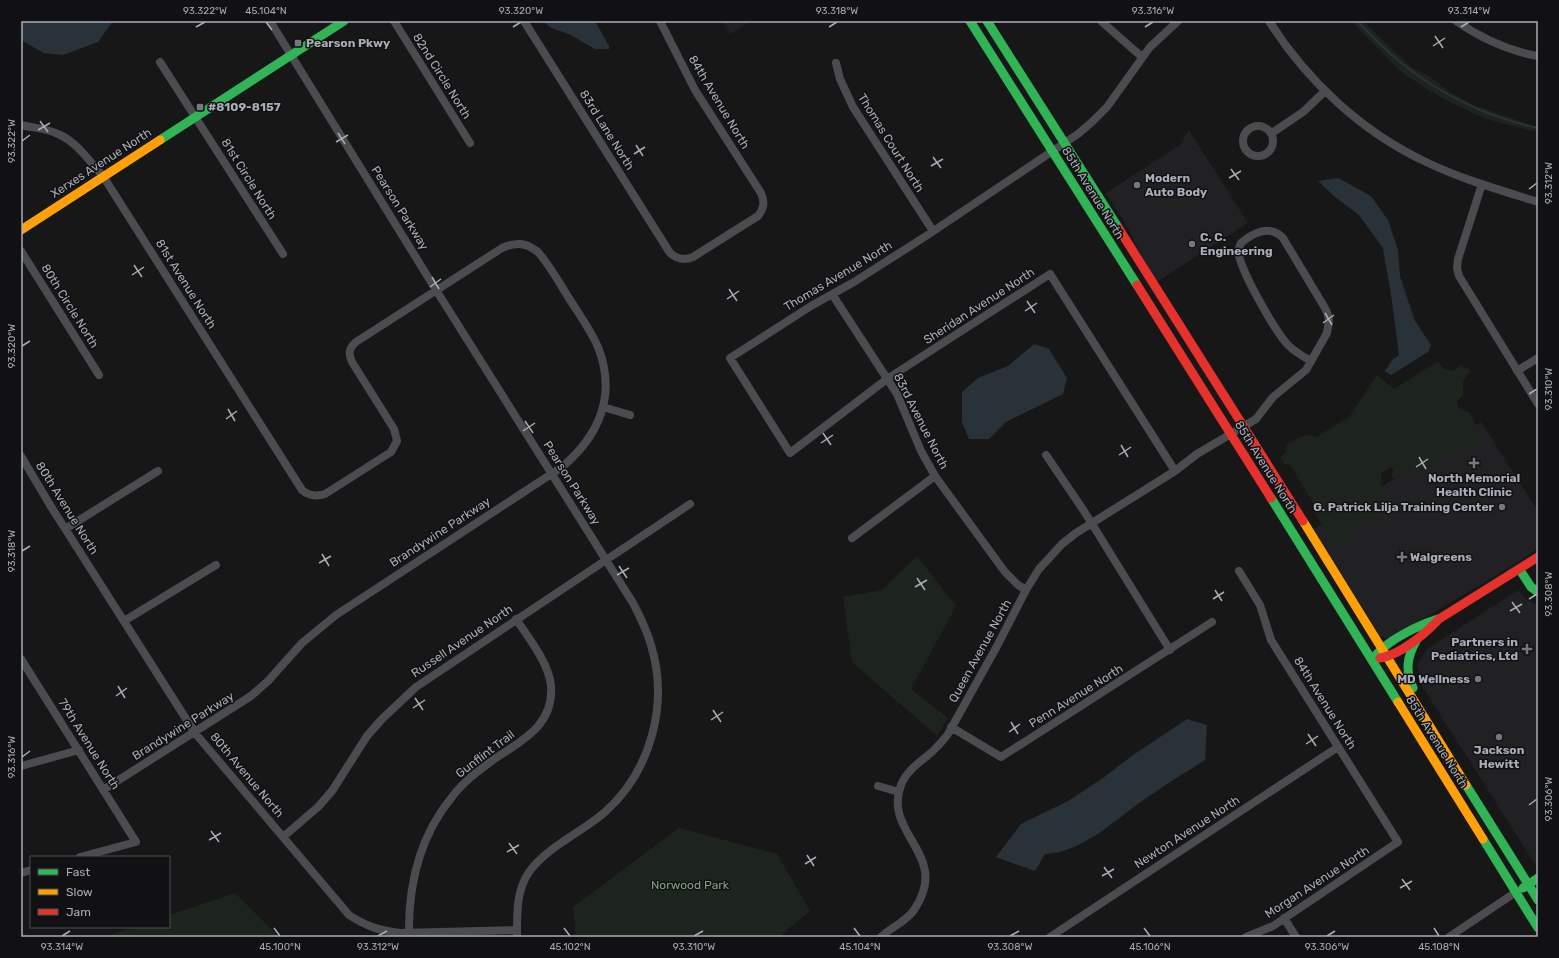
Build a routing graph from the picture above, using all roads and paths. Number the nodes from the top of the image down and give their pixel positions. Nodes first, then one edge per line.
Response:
1 (270, 21) edge
2 (344, 21) edge
3 (394, 21) edge
4 (524, 21) edge
5 (660, 21) edge
6 (970, 21) edge
7 (987, 21) edge
8 (1101, 21) edge
9 (1178, 21) edge
10 (1269, 21) edge
11 (1456, 21) edge
12 (291, 55) junction
13 (1538, 56) edge
14 (1142, 57) junction
15 (160, 62) dead end
16 (836, 63) dead end
17 (1325, 91) junction
18 (195, 116) junction
19 (21, 125) edge
20 (1272, 134) dead end
21 (470, 143) dead end
22 (1064, 143) junction
23 (1052, 151) junction
24 (103, 176) junction
25 (1482, 184) junction
26 (761, 193) joint
27 (1538, 202) edge
28 (21, 230) edge
29 (933, 231) junction
30 (21, 251) edge
31 (283, 254) dead end
32 (436, 290) junction
33 (832, 294) junction
34 (1538, 358) edge
35 (1311, 361) junction
36 (1517, 371) junction
37 (99, 375) dead end
38 (887, 378) junction
39 (1538, 404) edge
40 (603, 407) junction
41 (630, 415) dead end
42 (1244, 426) junction
43 (1231, 433) junction
44 (790, 453) joint
45 (1046, 455) dead end
46 (21, 456) edge
47 (158, 471) dead end
48 (1175, 471) junction
49 (552, 474) junction
50 (934, 476) junction
51 (302, 490) joint
52 (690, 504) dead end
53 (1092, 524) junction
54 (65, 529) junction
55 (852, 538) dead end
56 (1538, 557) edge
57 (605, 560) junction
58 (216, 565) dead end
59 (1520, 570) junction
60 (1239, 571) dead end
61 (1026, 590) junction
62 (1538, 592) edge
63 (516, 619) junction
64 (1440, 619) junction
65 (124, 621) junction
66 (1212, 622) dead end
67 (1418, 638) junction
68 (1382, 648) junction
69 (1170, 650) junction
70 (1387, 657) junction
71 (21, 658) edge
72 (1372, 660) junction
73 (951, 727) junction
74 (195, 732) junction
75 (1338, 747) junction
76 (79, 750) junction
77 (21, 766) edge
78 (1465, 782) junction
79 (878, 786) dead end
80 (103, 790) junction
81 (899, 792) junction
82 (283, 837) junction
83 (1398, 842) joint
84 (84, 856) edge
85 (1538, 878) edge
86 (1528, 884) junction
87 (1516, 892) junction
88 (1538, 900) edge
89 (1284, 918) junction
90 (1538, 928) edge
91 (517, 934) edge
92 (409, 935) edge
93 (881, 937) edge
94 (1050, 937) edge
95 (1246, 937) edge
96 (1296, 937) edge
97 (1449, 937) edge

1 - 12 street, Pearson Parkway
2 - 12 main road, Xerxes Avenue North
3 - 21 street, 82nd Circle North
4 - 26 street, 83rd Lane North
5 - 26 street, 84th Avenue North
6 - 23 main road, 85th Avenue North
7 - 22 main road, 85th Avenue North
8 - 14 street
9 - 14 street, Thomas Avenue North
10 - 17 street
11 - 13 street
12 - 18 main road, Xerxes Avenue North
12 - 32 street, Pearson Parkway
14 - 22 street, Thomas Avenue North
15 - 18 street
16 - 29 street, Thomas Court North
17 - 20 street
17 - 25 street
18 - 24 main road, Xerxes Avenue North
18 - 31 street, 81st Circle North
19 - 24 street, 81st Avenue North
22 - 23 street, Thomas Avenue North
22 - 42 main road, 85th Avenue North
23 - 29 street, Thomas Avenue North
23 - 43 main road, 85th Avenue North
24 - 28 main road, Xerxes Avenue North
24 - 51 street, 81st Avenue North
25 - 27 street
25 - 36 street
29 - 33 street, Thomas Avenue North
30 - 37 street, 80th Circle North
32 - 40 street, Brandywine Parkway
32 - 49 street, Pearson Parkway
32 - 51 street, Brandywine Parkway
33 - 38 street, 83rd Avenue North
33 - 44 street, Thomas Avenue North
34 - 36 street
35 - 35 street, Queen Avenue North
35 - 42 street, Queen Avenue North
36 - 39 street
38 - 44 street, Sheridan Avenue North
38 - 48 street, Sheridan Avenue North
38 - 50 street, 83rd Avenue North
40 - 41 street
40 - 49 street, Brandywine Parkway
42 - 43 street, Queen Avenue North
42 - 68 main road, 85th Avenue North
43 - 48 street, Queen Avenue North
43 - 72 main road, 85th Avenue North
45 - 53 street
46 - 54 street, 80th Avenue North
47 - 54 street
48 - 53 street, Queen Avenue North
49 - 57 street, Pearson Parkway
49 - 74 street, Brandywine Parkway
50 - 55 street
50 - 61 street, 83rd Avenue North
52 - 57 street, Russell Avenue North
53 - 61 street, Queen Avenue North
53 - 69 street
54 - 65 street, 80th Avenue North
56 - 59 main road
57 - 63 street, Russell Avenue North
57 - 91 street, Pearson Parkway
58 - 65 street
59 - 62 main road
59 - 64 main road
60 - 75 street, 84th Avenue North
61 - 73 street, Queen Avenue North
63 - 82 street, Russell Avenue North
63 - 92 street, Gunflint Trail
64 - 67 main road
64 - 68 main road
65 - 74 street, 80th Avenue North
66 - 69 street, Penn Avenue North
67 - 70 main road
67 - 78 main road
68 - 70 main road, 85th Avenue North
68 - 72 main road
69 - 73 street, Penn Avenue North
70 - 72 main road
70 - 78 main road, 85th Avenue North
71 - 76 street, 79th Avenue North
72 - 87 main road, 85th Avenue North
73 - 81 street, Queen Avenue North
74 - 80 street, Brandywine Parkway
74 - 82 street, 80th Avenue North
75 - 83 street, 84th Avenue North
75 - 94 street, Newton Avenue North
76 - 77 street
76 - 80 street, 79th Avenue North
78 - 86 main road, 85th Avenue North
79 - 81 street
80 - 84 street, 79th Avenue North
81 - 93 street, Queen Avenue North
82 - 92 street, 80th Avenue North
83 - 89 street, Morgan Avenue North
85 - 86 main road
86 - 87 main road
86 - 88 main road, 85th Avenue North
87 - 90 main road, 85th Avenue North
87 - 97 street
89 - 95 street, Morgan Avenue North
89 - 96 street
91 - 92 street, 80th Avenue North

